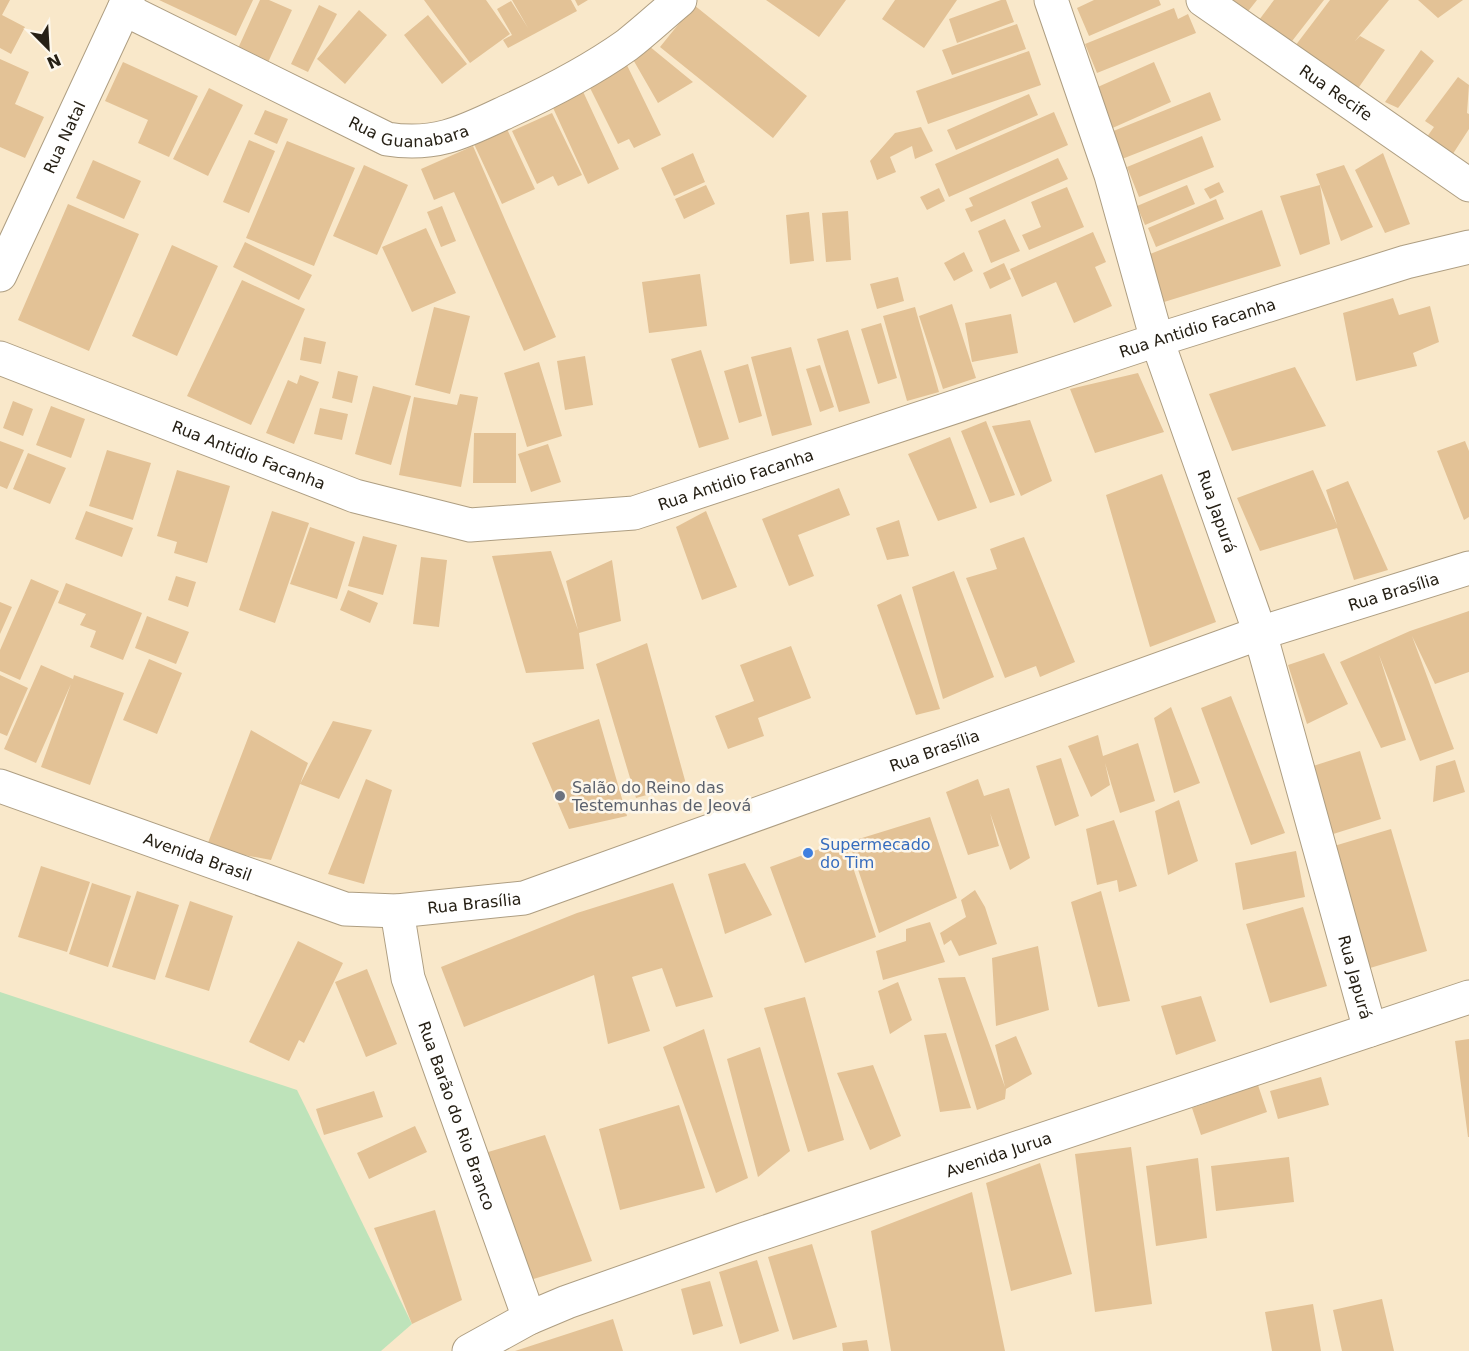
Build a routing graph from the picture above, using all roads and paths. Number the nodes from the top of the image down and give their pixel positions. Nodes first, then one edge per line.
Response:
1 (680, 0) edge
2 (1051, 0) edge
3 (1203, 0) edge
4 (126, 5) edge
5 (1469, 185) edge
6 (1469, 247) edge
7 (0, 275) edge
8 (1157, 340) junction
9 (0, 358) edge
10 (1469, 568) edge
11 (1260, 633) junction
12 (0, 786) edge
13 (397, 911) junction
14 (1469, 998) edge
15 (1370, 1030) junction
16 (529, 1318) junction
17 (469, 1351) edge

1 - 4 street, Rua Guanabara
2 - 8 street, Rua Japurá
3 - 5 street, Rua Recife
4 - 7 street, Rua Natal
6 - 8 street, Rua Antidio Facanha
8 - 9 street, Rua Antidio Facanha
8 - 11 street, Rua Japurá
10 - 11 street, Rua Brasília
11 - 13 street, Rua Brasília
11 - 15 street, Rua Japurá
12 - 13 street, Avenida Brasil
13 - 16 street, Rua Barão do Rio Branco
14 - 15 street, Avenida Jurua
15 - 16 street, Avenida Jurua
16 - 17 street, Avenida Jurua

